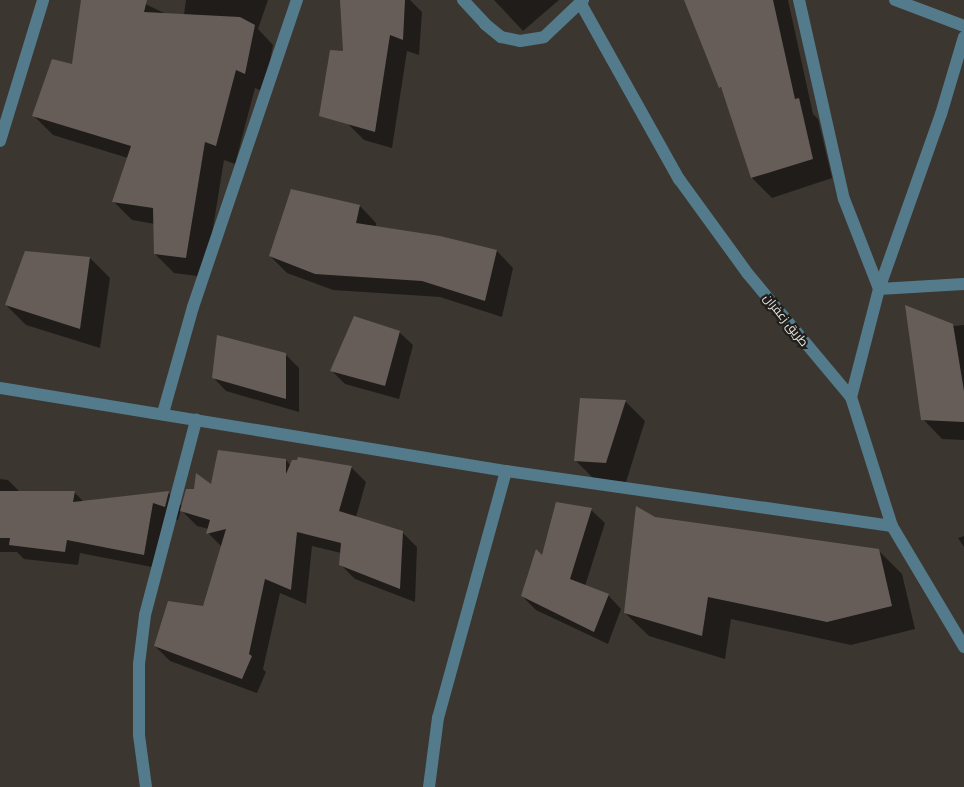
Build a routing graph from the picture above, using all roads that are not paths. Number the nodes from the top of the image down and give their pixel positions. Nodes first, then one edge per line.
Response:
1 (43, 0) edge
2 (297, 0) edge
3 (463, 0) edge
4 (799, 0) edge
5 (895, 0) edge
6 (582, 2) edge
7 (964, 26) edge
8 (964, 37) edge
9 (0, 141) edge
10 (964, 284) edge
11 (879, 289) junction
12 (0, 388) edge
13 (852, 397) junction
14 (163, 413) junction
15 (196, 420) junction
16 (506, 471) junction
17 (892, 526) junction
18 (964, 647) edge
19 (146, 787) edge
20 (429, 787) edge

1 - 9 street
2 - 14 street
3 - 6 street
4 - 11 street
5 - 7 street
6 - 13 street, طريق زعفران
8 - 11 street
10 - 11 street
11 - 13 street
12 - 14 street
13 - 17 street, طريق زعفران
14 - 15 street
15 - 16 street
15 - 19 street
16 - 17 street
16 - 20 street
17 - 18 street, طريق زعفران

